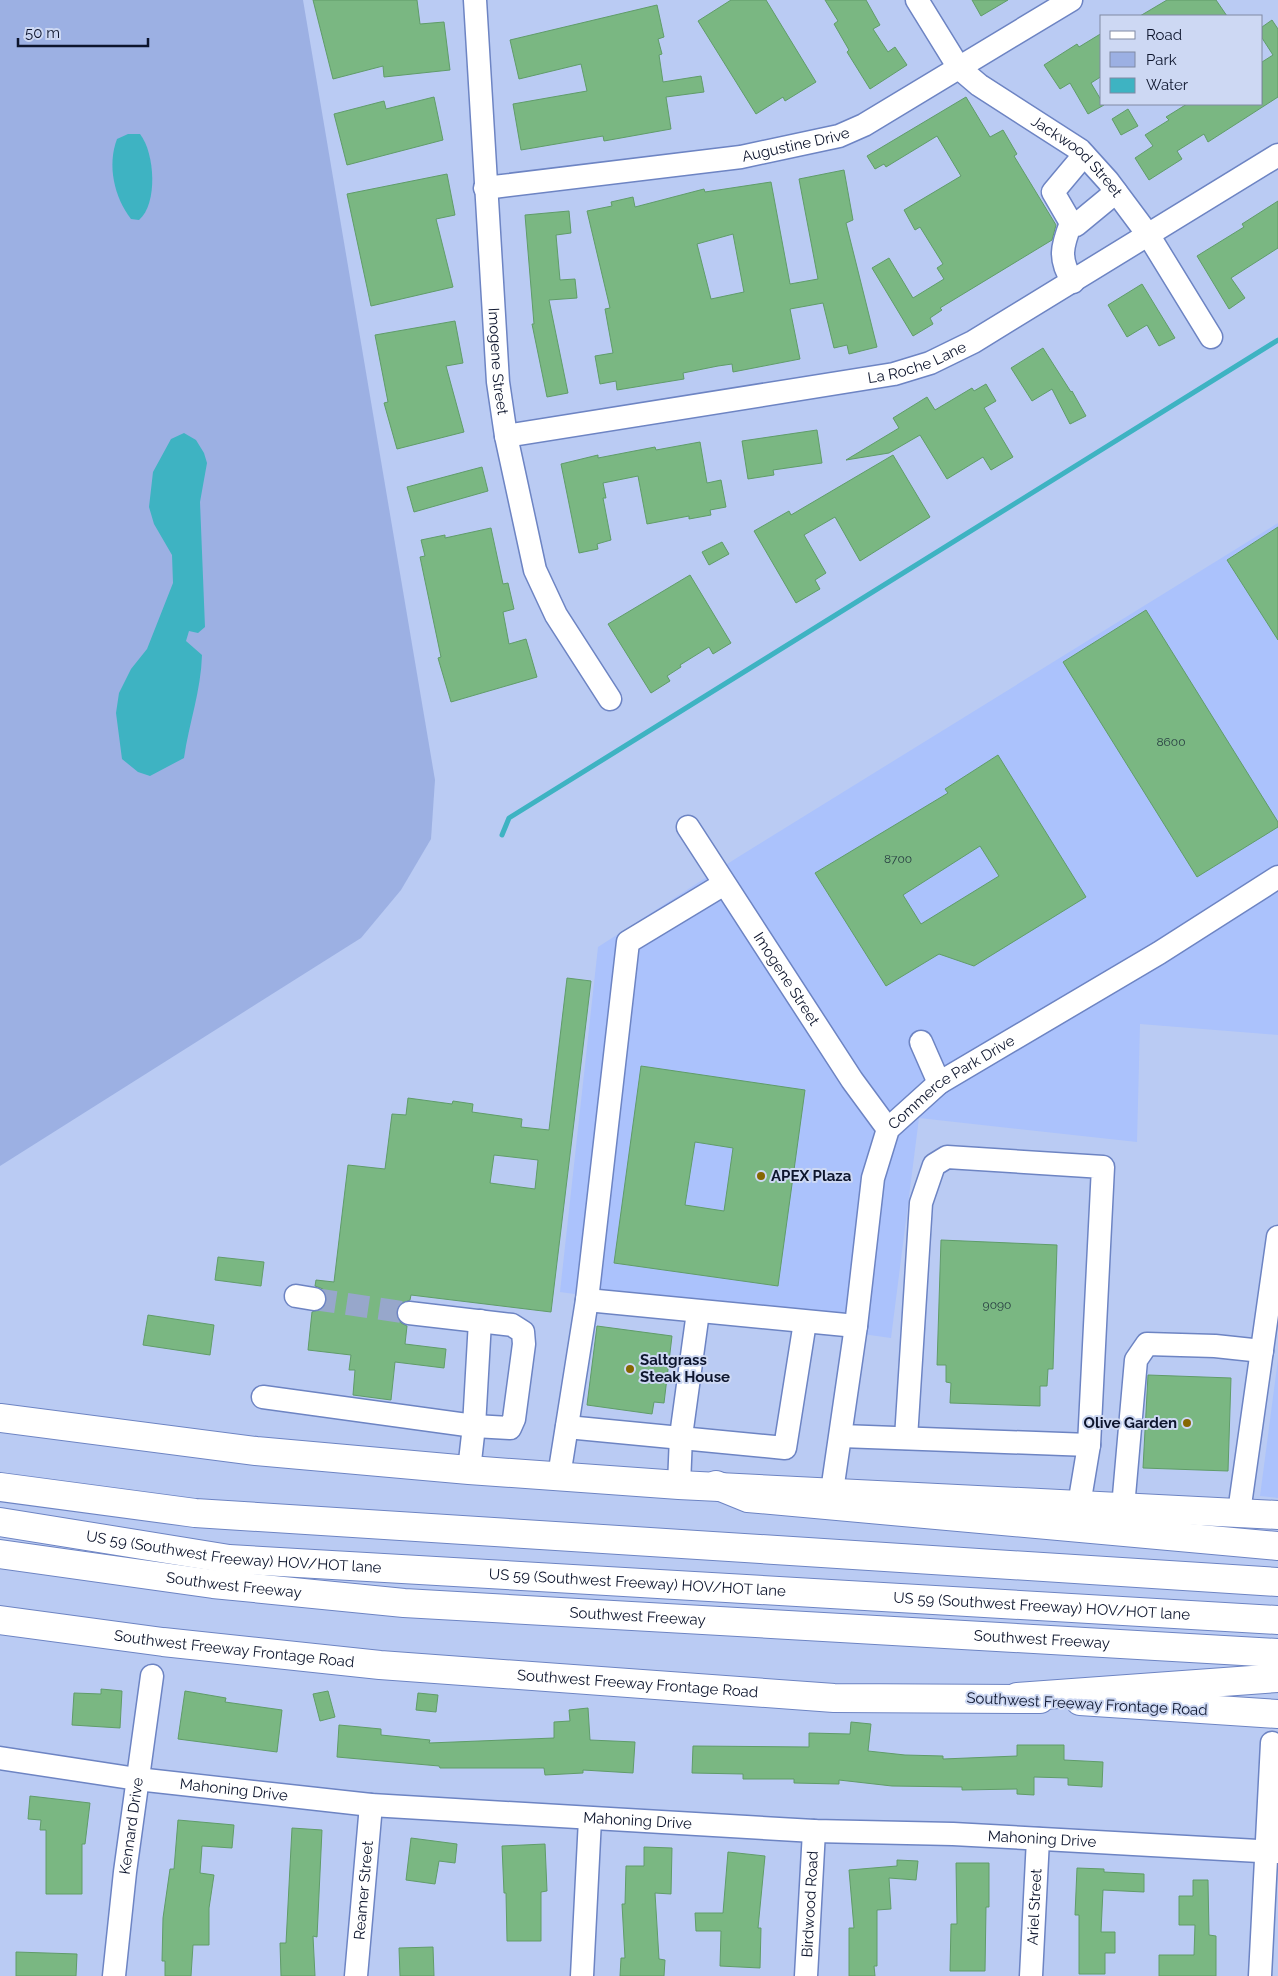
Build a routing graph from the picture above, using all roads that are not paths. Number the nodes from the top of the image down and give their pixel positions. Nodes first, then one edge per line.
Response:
1 (475, 0) edge
2 (917, 0) edge
3 (1070, 0) edge
4 (959, 68) junction
5 (1084, 155) junction
6 (1278, 155) edge
7 (485, 188) junction
8 (1116, 192) junction
9 (1071, 223) junction
10 (1149, 236) junction
11 (1073, 282) junction
12 (1211, 337) dead end
13 (506, 436) junction
14 (610, 700) dead end
15 (688, 826) dead end
16 (1278, 877) edge
17 (724, 884) junction
18 (921, 1042) dead end
19 (939, 1083) junction
20 (888, 1129) junction
21 (1278, 1237) edge
22 (587, 1300) junction
23 (409, 1312) tunnel mouth
24 (698, 1312) junction
25 (480, 1321) junction
26 (805, 1322) junction
27 (856, 1326) junction
28 (1262, 1351) junction
29 (263, 1397) dead end
30 (0, 1418) edge
31 (481, 1427) junction
32 (567, 1427) junction
33 (681, 1436) junction
34 (841, 1436) junction
35 (906, 1438) junction
36 (1089, 1445) junction
37 (469, 1470) junction
38 (559, 1476) junction
39 (678, 1485) junction
40 (716, 1485) junction
41 (0, 1487) edge
42 (832, 1491) junction
43 (1080, 1505) junction
44 (1123, 1507) junction
45 (1238, 1512) junction
46 (1278, 1515) edge
47 (0, 1522) edge
48 (1278, 1546) edge
49 (0, 1554) edge
50 (1278, 1582) edge
51 (0, 1620) edge
52 (1278, 1620) edge
53 (1278, 1653) edge
54 (152, 1676) dead end
55 (1278, 1678) edge
56 (1017, 1697) junction
57 (1278, 1714) edge
58 (1272, 1743) dead end
59 (0, 1758) edge
60 (137, 1779) junction
61 (371, 1805) junction
62 (590, 1819) junction
63 (814, 1832) junction
64 (1038, 1839) junction
65 (1272, 1852) edge
66 (114, 1976) edge
67 (356, 1976) edge
68 (582, 1976) edge
69 (806, 1976) edge
70 (1031, 1976) edge
71 (1260, 1976) edge

1 - 7 street, Imogene Street
2 - 4 street, Jackwood Street
3 - 4 street, Augustine Drive
4 - 5 street, Jackwood Street
4 - 7 street, Augustine Drive
5 - 8 street, Jackwood Street
5 - 9 street
6 - 10 street, La Roche Lane
7 - 13 street, Imogene Street
8 - 9 street
8 - 10 street, Jackwood Street
9 - 11 street
10 - 11 street, La Roche Lane
10 - 12 street, Jackwood Street
11 - 13 street, La Roche Lane
13 - 14 street, Imogene Street
15 - 17 street, Imogene Street
16 - 19 street, Commerce Park Drive
17 - 20 street, Imogene Street
17 - 22 street
18 - 19 street
19 - 20 street, Commerce Park Drive
20 - 27 street, Commerce Park Drive
21 - 28 street
22 - 24 street
22 - 32 street
23 - 25 street
24 - 26 street
24 - 33 street
25 - 31 street
25 - 31 street
26 - 27 street
26 - 33 street
27 - 34 street, Commerce Park Drive
28 - 44 street
28 - 45 street
29 - 31 street
30 - 37 main road
31 - 37 street
32 - 33 street
32 - 38 street
33 - 39 street
34 - 35 street
34 - 42 street, Commerce Park Drive
35 - 36 street
35 - 36 street
36 - 43 street
37 - 38 main road
38 - 39 main road
39 - 40 main road
40 - 42 main road
40 - 48 main road
41 - 50 main road
42 - 43 main road
43 - 44 main road
44 - 45 main road
45 - 46 main road
47 - 52 main road, US 59 (Southwest Freeway) HOV/HOT lane
49 - 53 main road, Southwest Freeway
51 - 56 main road, Southwest Freeway Frontage Road
54 - 60 street, Kennard Drive
55 - 56 main road
56 - 57 main road, Southwest Freeway Frontage Road
58 - 65 street
59 - 60 street, Mahoning Drive
60 - 61 street, Mahoning Drive
60 - 66 street, Kennard Drive
61 - 62 street, Mahoning Drive
61 - 67 street, Reamer Street
62 - 63 street, Mahoning Drive
62 - 68 street
63 - 64 street, Mahoning Drive
63 - 69 street, Birdwood Road
64 - 65 street, Mahoning Drive
64 - 70 street, Ariel Street
65 - 71 street

